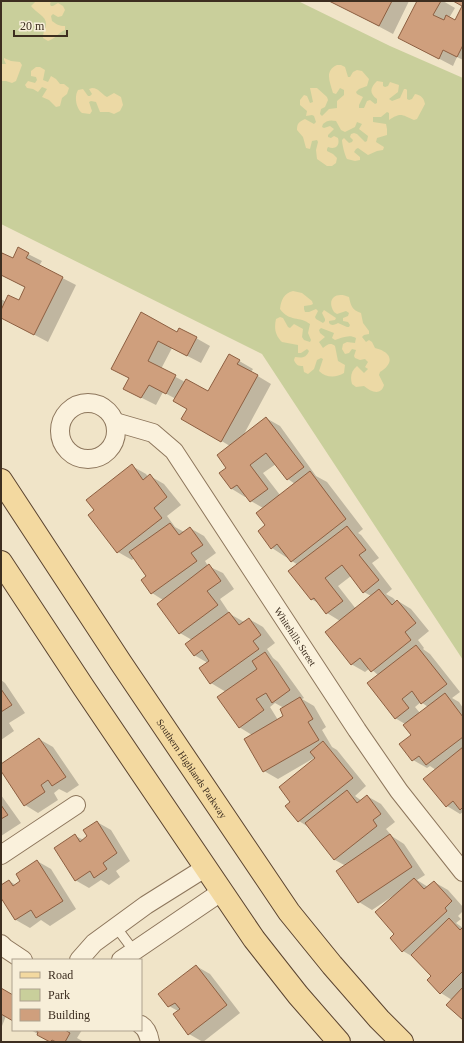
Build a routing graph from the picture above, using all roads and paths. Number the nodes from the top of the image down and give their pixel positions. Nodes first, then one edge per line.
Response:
1 (115, 422) dead end
2 (1, 480) edge
3 (1, 562) edge
4 (76, 805) dead end
5 (1, 855) edge
6 (205, 868) junction
7 (463, 872) edge
8 (221, 892) junction
9 (116, 927) junction
10 (1, 944) edge
11 (127, 956) edge
12 (22, 959) edge
13 (80, 959) edge
14 (339, 1042) edge
15 (402, 1042) edge

1 - 7 street, Whitehills Street
2 - 15 main road, Southern Highlands Parkway
3 - 6 main road
4 - 5 street
6 - 8 main road
6 - 9 street
8 - 11 street
8 - 14 main road
9 - 11 lane
9 - 13 street
10 - 12 street

